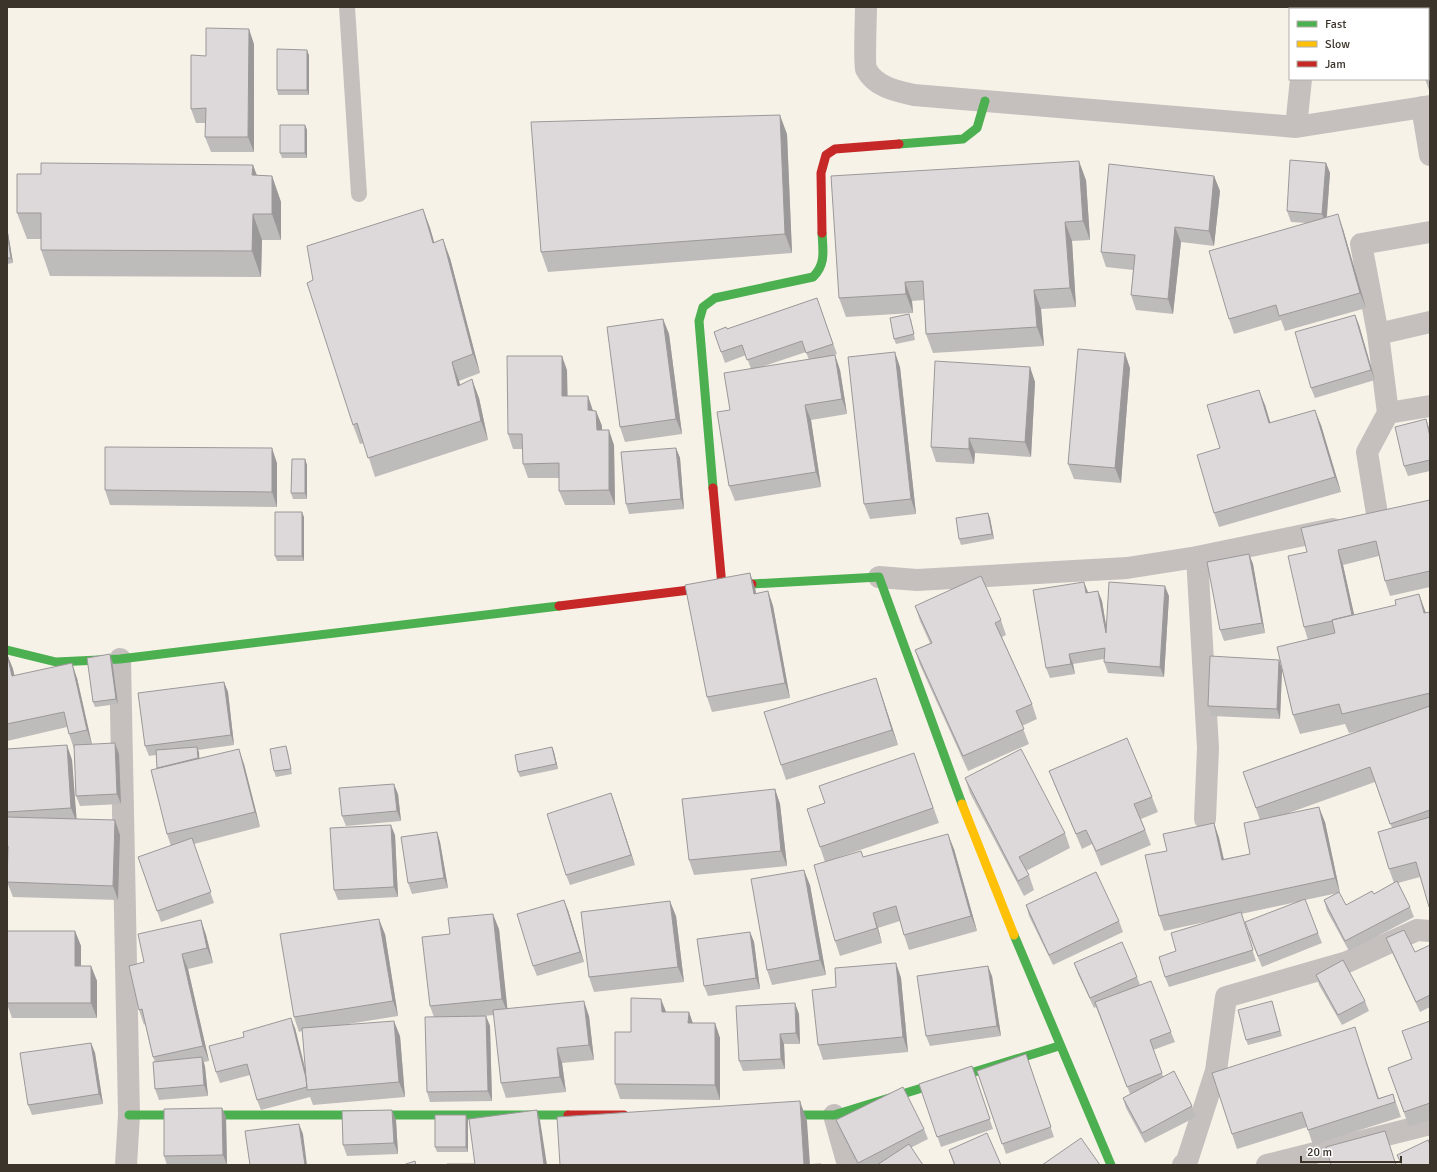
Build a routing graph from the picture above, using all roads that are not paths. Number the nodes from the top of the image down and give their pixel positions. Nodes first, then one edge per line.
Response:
1 (347, 7) edge
2 (866, 7) edge
3 (1301, 80) edge
4 (985, 101) junction
5 (1426, 106) edge
6 (1296, 127) junction
7 (1430, 155) edge
8 (359, 194) dead end
9 (1430, 232) edge
10 (1430, 322) edge
11 (1378, 334) junction
12 (1430, 406) edge
13 (1388, 413) junction
14 (1400, 515) edge
15 (1378, 520) junction
16 (1197, 557) junction
17 (879, 577) junction
18 (722, 586) junction
19 (7, 650) edge
20 (120, 659) junction
21 (1205, 819) dead end
22 (1430, 931) edge
23 (1059, 1046) junction
24 (129, 1115) junction
25 (636, 1115) edge
26 (763, 1115) edge
27 (834, 1115) junction
28 (1430, 1124) edge
29 (126, 1165) edge
30 (848, 1165) edge
31 (1111, 1165) edge
32 (1183, 1165) edge
33 (1266, 1165) edge

1 - 8 lane
2 - 4 street
3 - 6 street
4 - 6 street
4 - 18 street
5 - 6 street
5 - 7 street
9 - 11 street
10 - 11 street
11 - 13 street
12 - 13 street
13 - 15 street
14 - 15 street
15 - 16 street
16 - 17 street
16 - 21 street
17 - 18 street
17 - 23 street
18 - 20 street
19 - 20 street
20 - 24 street
22 - 32 street
23 - 27 street
23 - 31 street
24 - 25 street
24 - 29 street
26 - 27 street
27 - 30 street
28 - 33 street

